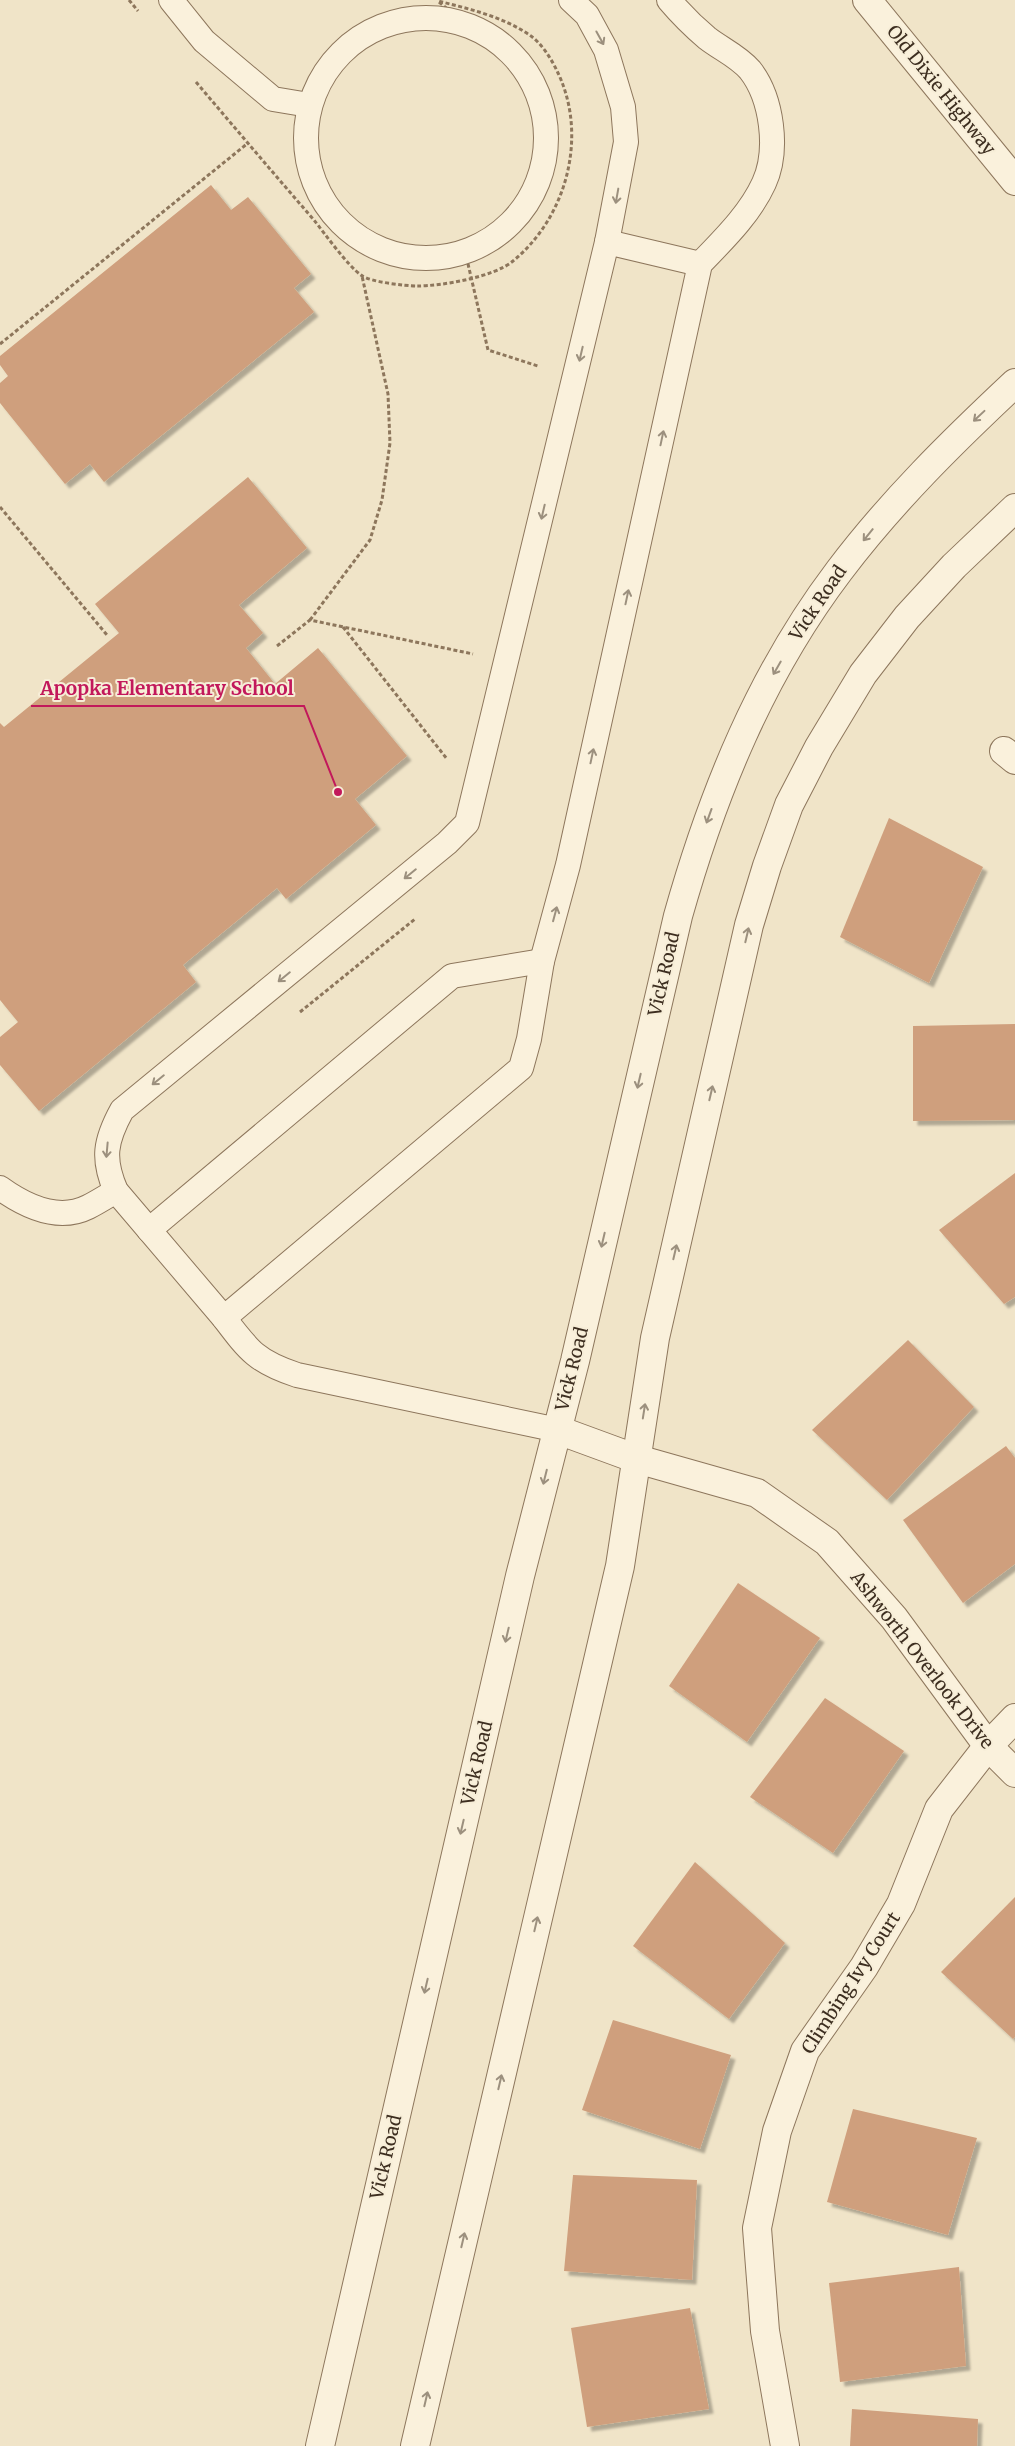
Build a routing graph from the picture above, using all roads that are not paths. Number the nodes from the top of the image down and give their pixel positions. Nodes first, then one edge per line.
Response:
1 (171, 0) edge
2 (570, 0) edge
3 (669, 0) edge
4 (867, 0) edge
5 (309, 106) junction
6 (1015, 181) edge
7 (608, 242) junction
8 (700, 264) junction
9 (1015, 383) edge
10 (1015, 508) edge
11 (542, 961) junction
12 (0, 1188) edge
13 (116, 1191) junction
14 (149, 1230) junction
15 (224, 1318) junction
16 (558, 1430) junction
17 (636, 1460) junction
18 (1015, 1718) edge
19 (988, 1746) junction
20 (1015, 1773) edge
21 (320, 2446) edge
22 (415, 2446) edge
23 (785, 2446) edge

1 - 5 lane
2 -> 7 lane
3 - 8 lane
4 - 6 street, Old Dixie Highway
5 - 5 lane
7 - 8 lane
7 -> 13 lane
11 -> 8 lane
9 -> 16 street, Vick Road
17 -> 10 street
11 - 14 lane
11 - 15 lane
12 - 13 lane
13 - 14 lane
14 - 15 lane
15 - 16 lane
16 - 17 street, Ashworth Overlook Drive
16 -> 21 street, Vick Road
17 - 19 street, Ashworth Overlook Drive
22 -> 17 street
18 - 19 street, Climbing Ivy Court
19 - 20 street, Ashworth Overlook Drive
19 - 23 street, Climbing Ivy Court

